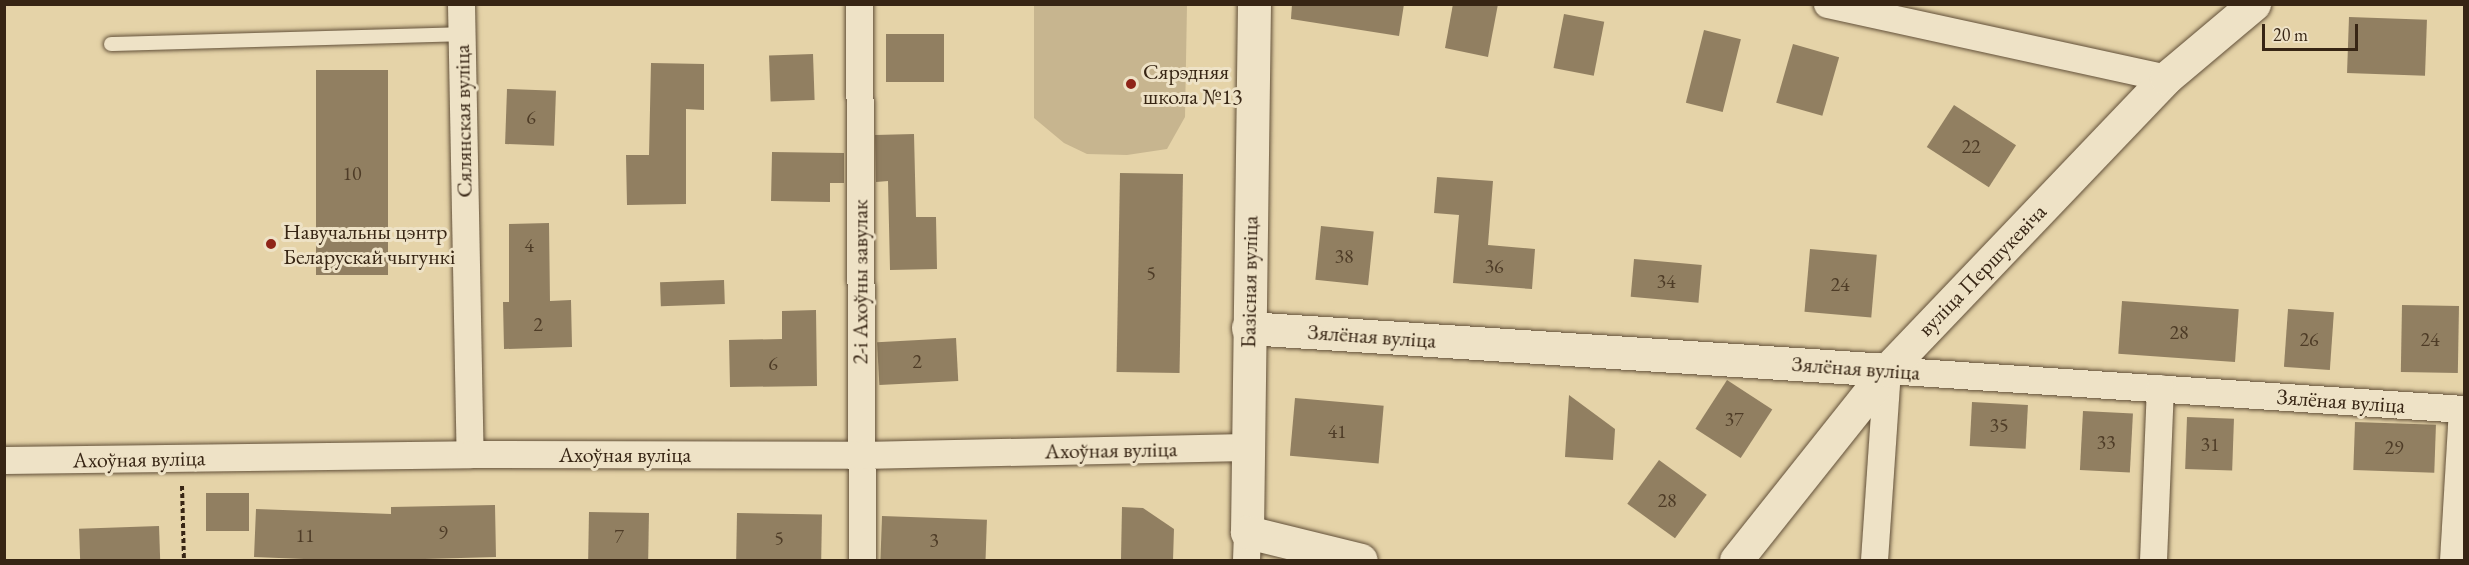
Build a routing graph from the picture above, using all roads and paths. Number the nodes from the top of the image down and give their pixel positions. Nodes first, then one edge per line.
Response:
1 (461, 4) edge
2 (859, 4) edge
3 (1254, 4) edge
4 (1827, 4) edge
5 (2242, 8) edge
6 (461, 34) junction
7 (111, 44) dead end
8 (2166, 78) junction
9 (1248, 328) junction
10 (1887, 370) junction
11 (2160, 388) junction
12 (2463, 409) edge
13 (1246, 447) junction
14 (470, 454) junction
15 (861, 455) junction
16 (182, 458) junction
17 (4, 460) edge
18 (1247, 546) edge
19 (184, 561) edge
20 (862, 561) edge
21 (1361, 561) edge
22 (1736, 561) edge
23 (1874, 561) edge
24 (2153, 561) edge
25 (2453, 561) edge

1 - 6 street, Сялянская вуліца
2 - 15 street, 2-і Ахоўны завулак
3 - 9 main road, Базісная вуліца
4 - 8 street
5 - 8 main road, вуліца Першукевіча
6 - 7 lane
6 - 14 street, Сялянская вуліца
8 - 10 main road, вуліца Першукевіча
9 - 10 main road, Зялёная вуліца
9 - 13 main road, Базісная вуліца
10 - 11 street, Зялёная вуліца
10 - 22 main road, вуліца Першукевіча
10 - 23 street
11 - 12 street, Зялёная вуліца
11 - 24 street
12 - 25 street
13 - 15 street, Ахоўная вуліца
13 - 18 main road, Базісная вуліца
14 - 15 street, Ахоўная вуліца
14 - 16 street, Ахоўная вуліца
15 - 20 street, 2-і Ахоўны завулак
16 - 17 street, Ахоўная вуліца
16 - 19 path
18 - 21 main road

